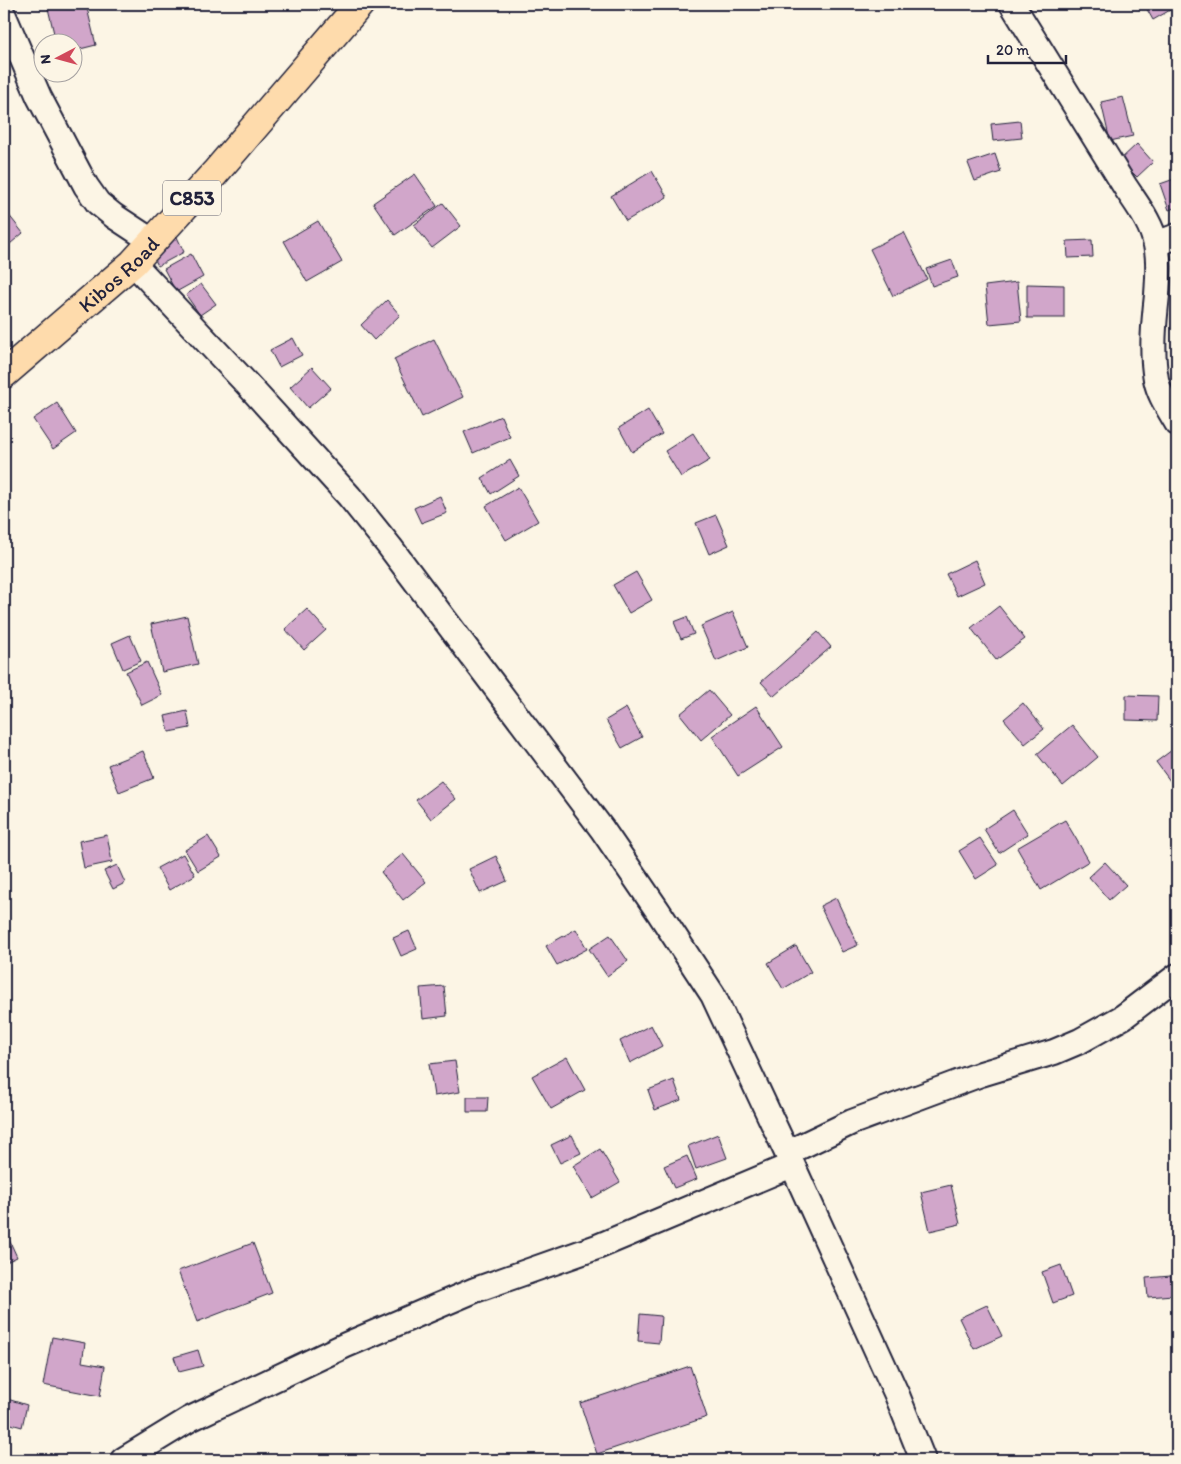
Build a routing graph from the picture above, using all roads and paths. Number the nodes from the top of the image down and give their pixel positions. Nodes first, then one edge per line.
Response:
1 (360, 4) edge
2 (1012, 4) edge
3 (4, 16) edge
4 (1167, 240) edge
5 (152, 241) junction
6 (133, 263) junction
7 (4, 374) edge
8 (1177, 423) edge
9 (1177, 976) edge
10 (790, 1159) junction
11 (123, 1460) edge
12 (922, 1460) edge

1 - 5 main road, Kibos Road / C853
2 - 4 street
3 - 5 street
4 - 8 street
5 - 6 main road, Kibos Road / C853
6 - 7 main road, Kibos Road / C853
6 - 10 street
9 - 10 street
10 - 11 street
10 - 12 street

